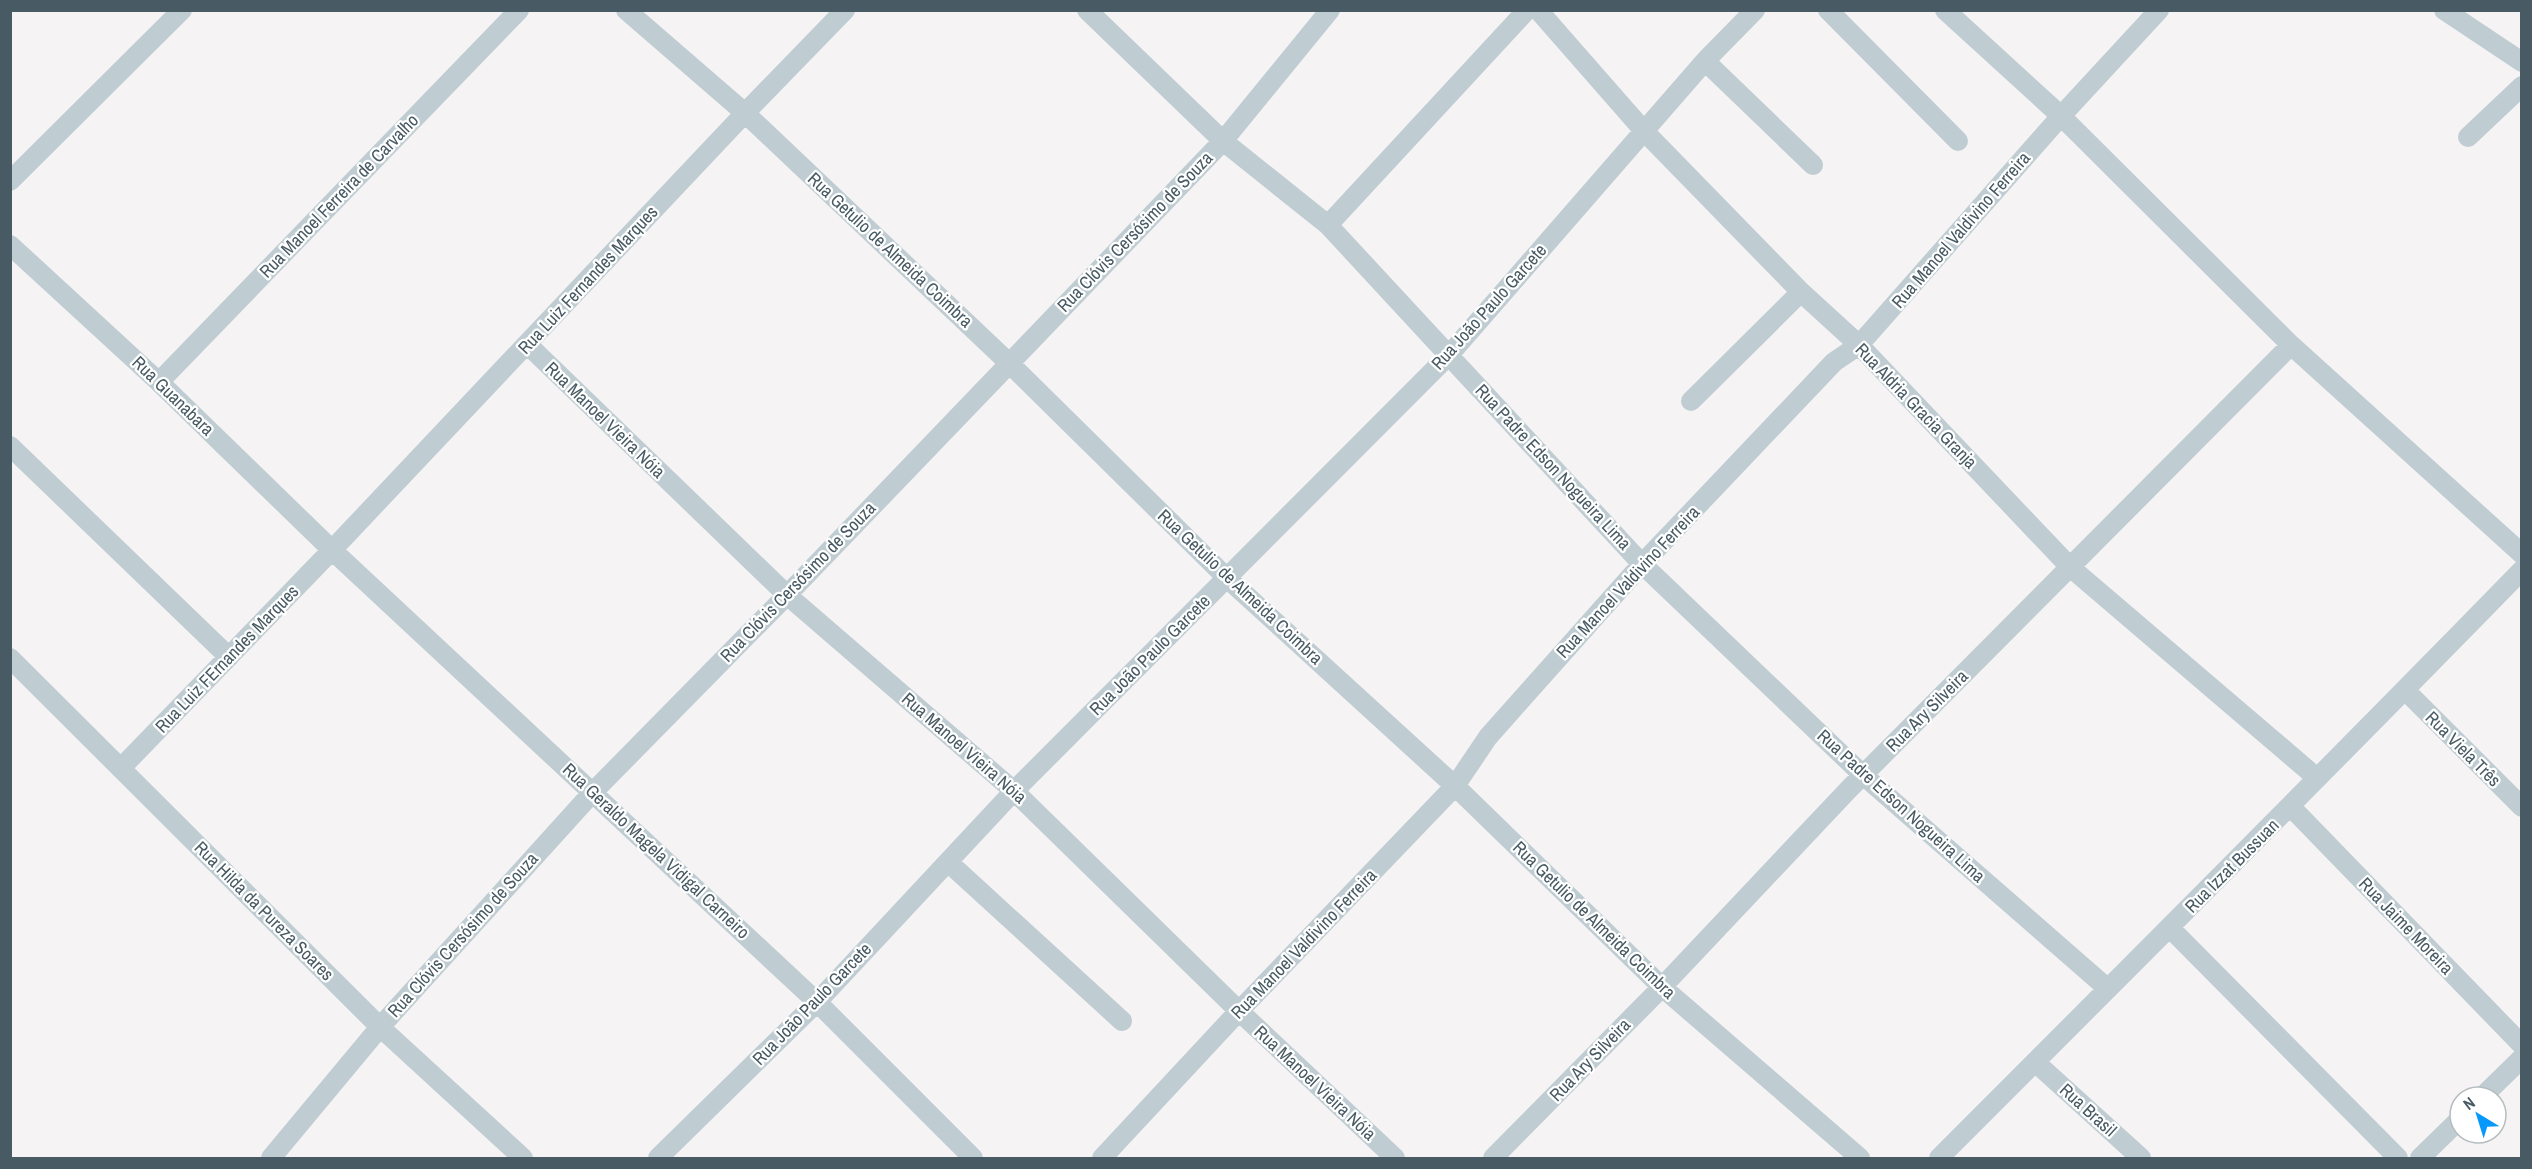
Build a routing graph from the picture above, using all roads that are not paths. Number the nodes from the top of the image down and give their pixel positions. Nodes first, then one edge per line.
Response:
1 (182, 10) edge
2 (519, 10) edge
3 (626, 10) edge
4 (845, 10) edge
5 (1087, 10) edge
6 (1330, 10) edge
7 (1527, 10) edge
8 (1538, 10) edge
9 (1755, 10) edge
10 (1828, 10) edge
11 (1945, 10) edge
12 (2444, 10) edge
13 (2158, 11) edge
14 (1705, 62) junction
15 (2522, 62) edge
16 (2522, 86) edge
17 (745, 113) junction
18 (2061, 116) junction
19 (1644, 131) junction
20 (2468, 137) dead end
21 (1223, 141) junction
22 (1958, 141) dead end
23 (1813, 165) dead end
24 (10, 181) edge
25 (1328, 225) junction
26 (10, 245) edge
27 (1801, 292) junction
28 (527, 344) junction
29 (1859, 345) junction
30 (2291, 345) junction
31 (1449, 355) junction
32 (1009, 363) junction
33 (159, 382) junction
34 (1691, 401) dead end
35 (10, 446) edge
36 (332, 550) junction
37 (2522, 554) edge
38 (1642, 564) junction
39 (2070, 567) junction
40 (2522, 570) edge
41 (1227, 578) junction
42 (787, 595) junction
43 (229, 657) junction
44 (10, 658) edge
45 (2405, 690) junction
46 (121, 768) junction
47 (1863, 775) junction
48 (2317, 778) junction
49 (1455, 786) junction
50 (1014, 791) junction
51 (593, 792) junction
52 (2291, 807) junction
53 (2522, 807) edge
54 (948, 862) junction
55 (2170, 928) junction
56 (1662, 987) junction
57 (2107, 988) junction
58 (817, 1002) junction
59 (1239, 1011) junction
60 (1122, 1021) dead end
61 (380, 1027) junction
62 (2522, 1045) edge
63 (2522, 1058) edge
64 (2035, 1062) junction
65 (2494, 1085) edge
66 (2448, 1131) edge
67 (271, 1158) edge
68 (523, 1158) edge
69 (658, 1158) edge
70 (973, 1158) edge
71 (1102, 1158) edge
72 (1395, 1158) edge
73 (1493, 1158) edge
74 (1860, 1158) edge
75 (1940, 1158) edge
76 (2141, 1158) edge
77 (2398, 1158) edge
78 (2420, 1158) edge

1 - 24 street
2 - 33 street, Rua Manoel Ferreira de Carvalho
3 - 17 street, Rua Getulio de Almeida Coimbra
4 - 17 street, Rua Luiz Fernandes Marques
5 - 21 street, Rua Padre Edson Nogueira Lima
6 - 21 street, Rua Clóvis Cersósimo de Souza
7 - 25 street
8 - 19 street, Rua Aldria Gracia Granja
9 - 14 street, Rua João Paulo Garcete
10 - 22 street
11 - 18 street
12 - 15 street
13 - 18 street, Rua Manoel Valdivino Ferreira
14 - 19 street, Rua João Paulo Garcete
14 - 23 street
16 - 20 street
17 - 28 street, Rua Luiz Fernandes Marques
17 - 32 street, Rua Getulio de Almeida Coimbra
18 - 29 street, Rua Manoel Valdivino Ferreira
18 - 30 street
19 - 27 street, Rua Aldria Gracia Granja
19 - 31 street, Rua João Paulo Garcete
21 - 25 street, Rua Padre Edson Nogueira Lima
21 - 32 street, Rua Clóvis Cersósimo de Souza
25 - 31 street, Rua Padre Edson Nogueira Lima
26 - 33 street, Rua Guanabara
27 - 29 street, Rua Aldria Gracia Granja
27 - 34 street
28 - 36 street, Rua Luiz Fernandes Marques
28 - 42 street, Rua Manoel Vieira Nóia
29 - 38 street, Rua Manoel Valdivino Ferreira
29 - 39 street, Rua Aldria Gracia Granja
30 - 37 street
30 - 39 street, Rua Ary Silveira
31 - 38 street, Rua Padre Edson Nogueira Lima
31 - 41 street, Rua João Paulo Garcete
32 - 41 street, Rua Getulio de Almeida Coimbra
32 - 42 street, Rua Clóvis Cersósimo de Souza
33 - 36 street, Rua Guanabara
35 - 43 street
36 - 43 street, Rua Luiz FErnandes Marques
36 - 51 street, Rua Geraldo Magela Vidigal Carneiro
38 - 47 street, Rua Padre Edson Nogueira Lima
38 - 49 street, Rua Manoel Valdivino Ferreira
39 - 47 street, Rua Ary Silveira
39 - 48 street, Rua Aldria Gracia Granja
40 - 45 street, Rua Izzat Bussuan
41 - 49 street, Rua Getulio de Almeida Coimbra
41 - 50 street, Rua João Paulo Garcete
42 - 50 street, Rua Manoel Vieira Nóia
42 - 51 street, Rua Clóvis Cersósimo de Souza
43 - 46 street, Rua Luiz FErnandes Marques
44 - 46 street, Rua Hilda da Pureza Soares
45 - 48 street, Rua Izzat Bussuan
45 - 53 street, Rua Viela Três
46 - 61 street, Rua Hilda da Pureza Soares
47 - 56 street, Rua Ary Silveira
47 - 57 street, Rua Padre Edson Nogueira Lima
48 - 52 street, Rua Izzat Bussuan
49 - 56 street, Rua Getulio de Almeida Coimbra
49 - 59 street, Rua Manoel Valdivino Ferreira
50 - 54 street, Rua João Paulo Garcete
50 - 59 street, Rua Manoel Vieira Nóia
51 - 58 street, Rua Geraldo Magela Vidigal Carneiro
51 - 61 street, Rua Clóvis Cersósimo de Souza
52 - 55 street, Rua Izzat Bussuan
52 - 62 street, Rua Jaime Moreira
54 - 58 street, Rua João Paulo Garcete
54 - 60 street
55 - 57 street, Rua Izzat Bussuan
55 - 77 street
56 - 73 street, Rua Ary Silveira
56 - 74 street, Rua Getulio de Almeida Coimbra
57 - 64 street, Rua Izzat Bussuan
58 - 69 street, Rua João Paulo Garcete
58 - 70 street, Rua Geraldo Magela Vidigal Carneiro
59 - 71 street, Rua Manoel Valdivino Ferreira
59 - 72 street, Rua Manoel Vieira Nóia
61 - 67 street, Rua Clóvis Cersósimo de Souza
61 - 68 street, Rua Hilda da Pureza Soares
63 - 65 street
64 - 75 street, Rua Izzat Bussuan
64 - 76 street, Rua Brasil
66 - 78 street

